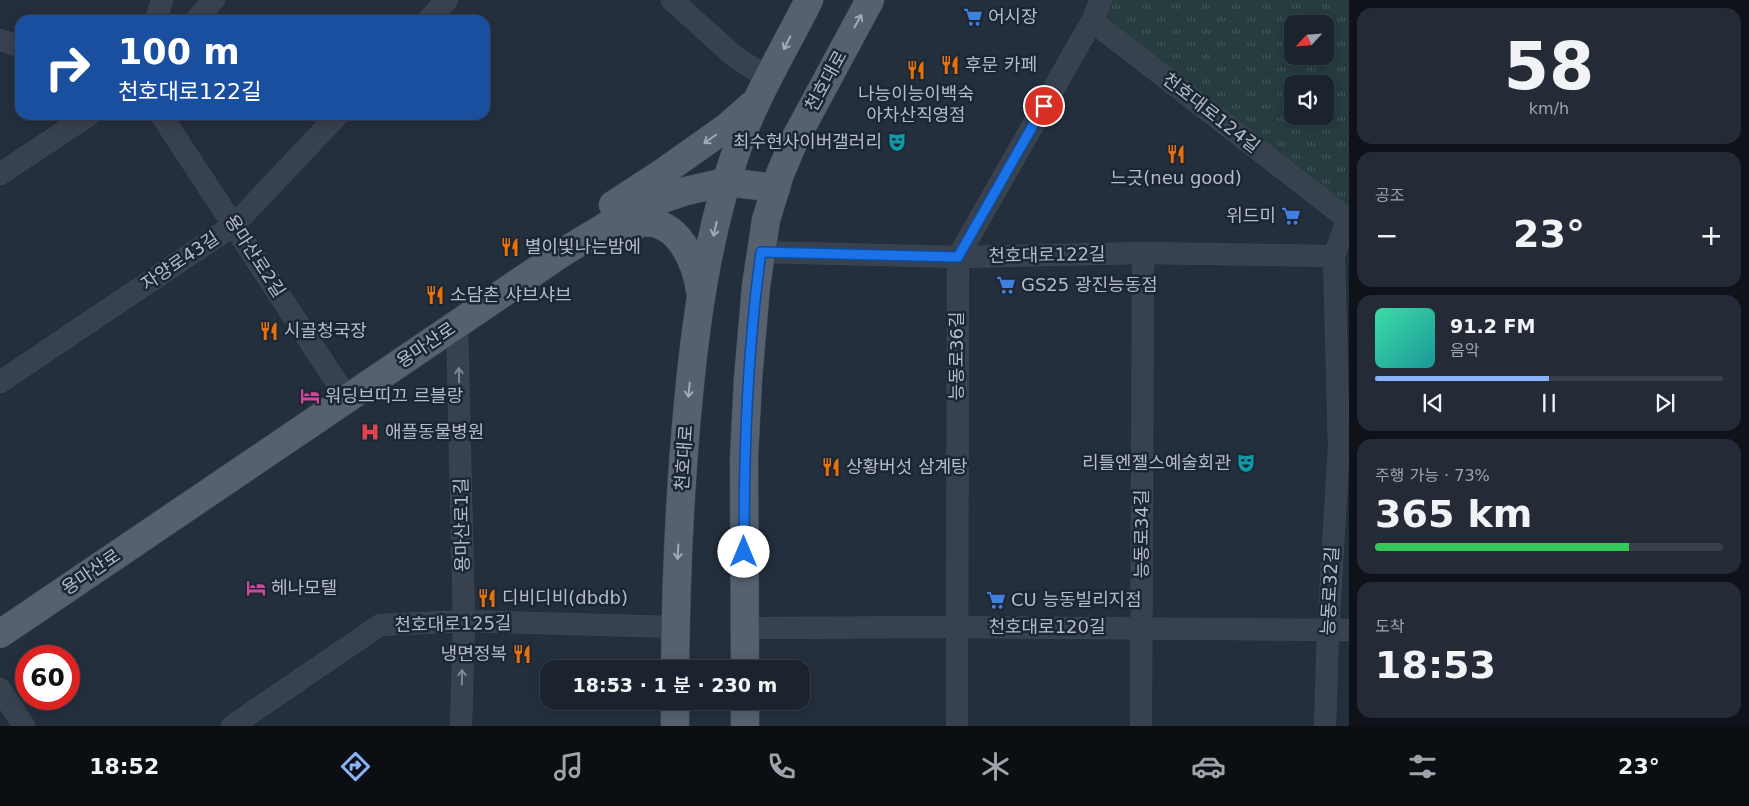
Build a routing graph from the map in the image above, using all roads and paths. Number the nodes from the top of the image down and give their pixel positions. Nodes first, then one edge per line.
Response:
1 (162, 0) edge
2 (214, 0) edge
3 (447, 0) edge
4 (672, 0) edge
5 (809, 0) edge
6 (870, 0) edge
7 (1101, 0) edge
8 (158, 15) edge
9 (200, 15) edge
10 (433, 15) edge
11 (1092, 21) junction
12 (0, 40) edge
13 (15, 44) edge
14 (765, 87) junction
15 (81, 120) edge
16 (164, 120) edge
17 (333, 120) edge
18 (0, 174) edge
19 (726, 182) junction
20 (776, 188) junction
21 (1349, 219) edge
22 (234, 225) junction
23 (580, 241) junction
24 (761, 252) junction
25 (1143, 253) junction
26 (1334, 256) junction
27 (958, 257) junction
28 (701, 298) junction
29 (457, 324) junction
30 (0, 382) edge
31 (348, 398) junction
32 (1344, 447) edge
33 (464, 621) junction
34 (675, 627) junction
35 (957, 627) junction
36 (745, 628) junction
37 (1142, 628) junction
38 (1328, 630) junction
39 (1349, 630) edge
40 (0, 634) edge
41 (675, 660) edge
42 (745, 660) edge
43 (0, 689) edge
44 (675, 710) edge
45 (745, 710) edge
46 (24, 726) edge
47 (232, 726) edge
48 (462, 726) edge
49 (675, 726) edge
50 (745, 726) edge
51 (957, 726) edge
52 (1142, 726) edge
53 (1325, 726) edge

1 - 8 street
2 - 9 street
3 - 10 street
4 - 14 street
5 -> 14 main road, 천호대로
20 -> 6 main road, 천호대로
7 - 11 street
11 - 21 street, 천호대로124길
11 - 27 street, 능동로36길
12 - 13 street
14 - 19 main road, 천호대로
14 -> 23 main road
15 - 18 street
16 - 22 street, 용마산로2길
17 - 22 street, 자양로43길
19 - 20 main road, 용마산로
19 - 23 main road, 용마산로
19 -> 28 main road, 천호대로
20 - 24 main road, 천호대로
21 - 26 street, 능동로32길
22 - 30 street, 자양로43길
22 - 31 street, 용마산로2길
23 - 28 main road
23 - 29 main road, 용마산로
24 - 27 street, 천호대로122길
24 - 36 main road, 천호대로
25 - 26 street, 천호대로122길
25 - 27 street, 천호대로122길
25 - 37 street, 능동로34길
26 - 32 street, 능동로32길
27 - 35 street, 능동로36길
28 -> 34 main road, 천호대로
29 - 31 main road, 용마산로
33 -> 29 street, 용마산로1길
31 - 40 main road, 용마산로
32 - 38 street, 능동로32길
33 - 34 street, 천호대로125길
33 - 47 street, 천호대로125길
48 -> 33 street, 용마산로1길
34 - 41 main road, 천호대로
35 - 36 street, 천호대로120길
35 - 37 street, 천호대로120길
35 - 51 street, 능동로36길
36 - 42 main road, 천호대로
37 - 38 street, 천호대로120길
37 - 52 street, 능동로34길
38 - 39 street, 천호대로120길
38 - 53 street, 능동로32길
43 - 46 street
44 - 49 main road
45 - 50 main road

